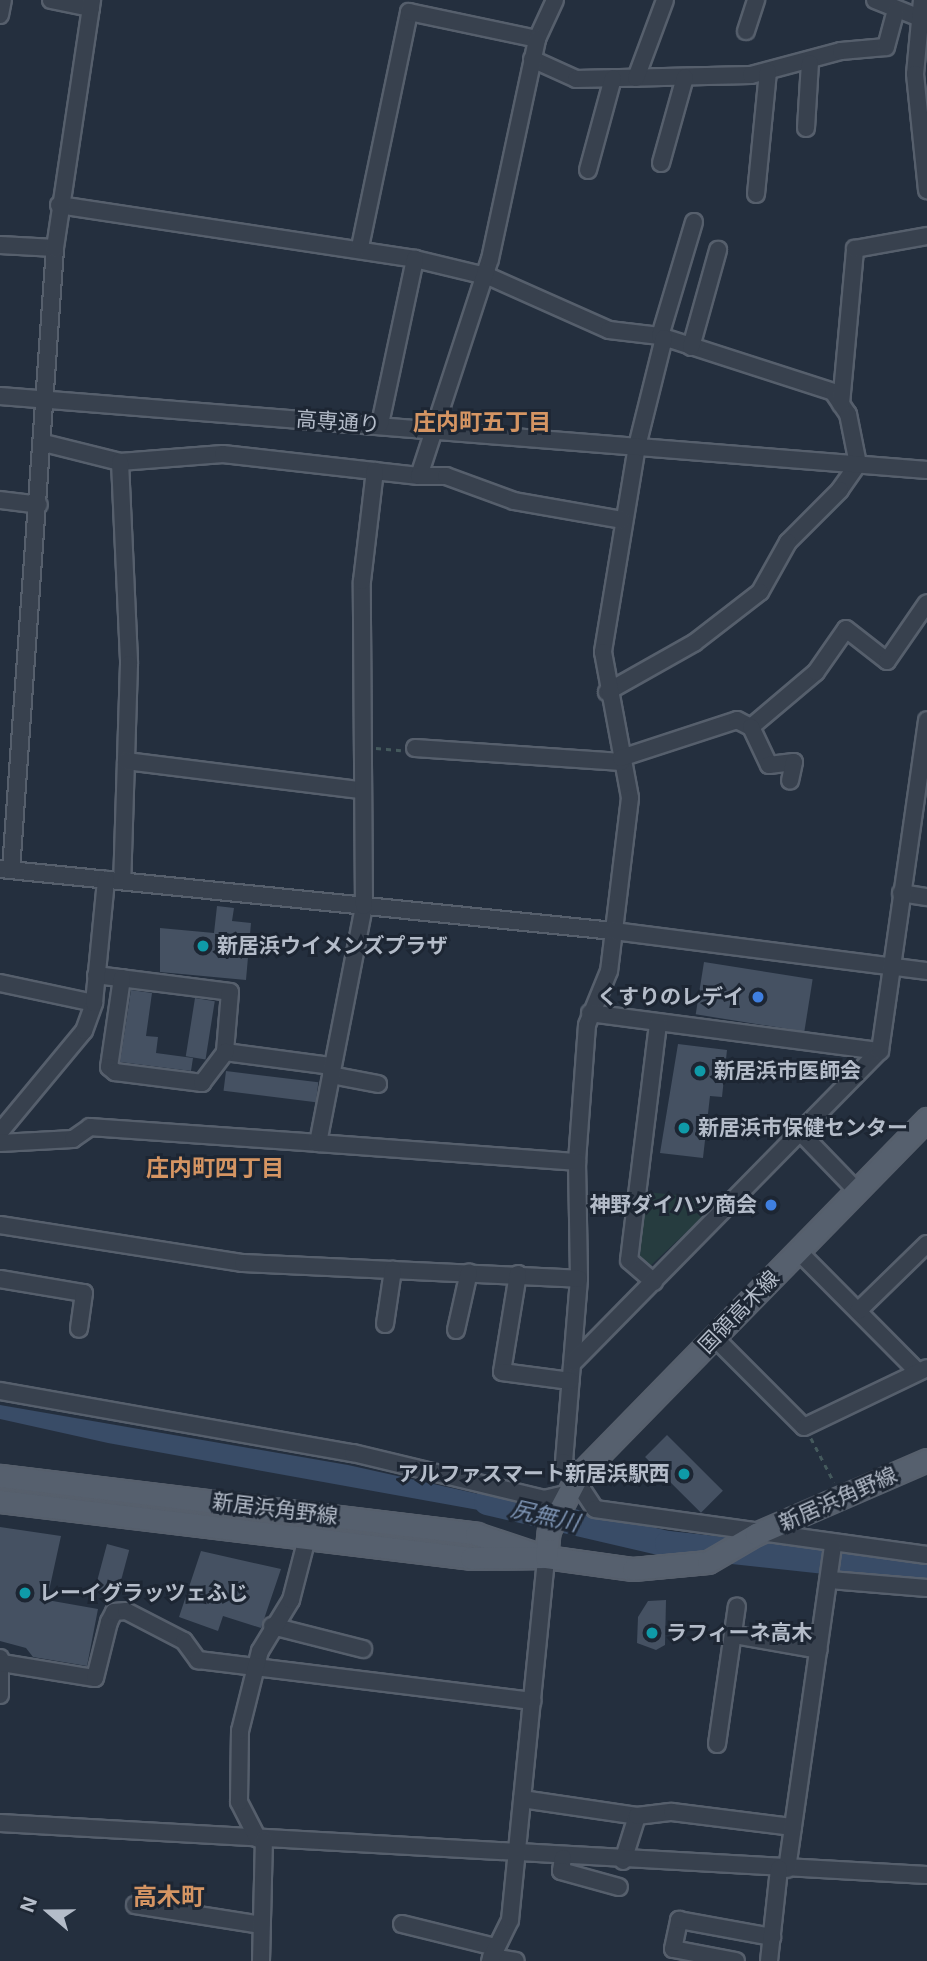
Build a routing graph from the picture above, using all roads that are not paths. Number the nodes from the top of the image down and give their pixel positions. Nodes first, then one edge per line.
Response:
1 (3, 0) edge
2 (51, 0) edge
3 (555, 0) edge
4 (665, 0) edge
5 (757, 0) edge
6 (875, 0) edge
7 (922, 0) edge
8 (91, 4) edge
9 (896, 10) junction
10 (0, 15) edge
11 (922, 27) edge
12 (746, 31) dead end
13 (537, 39) junction
14 (532, 59) junction
15 (810, 63) junction
16 (768, 72) junction
17 (685, 77) junction
18 (613, 78) junction
19 (636, 78) junction
20 (806, 128) dead end
21 (661, 163) dead end
22 (588, 170) dead end
23 (927, 190) edge
24 (756, 194) dead end
25 (59, 205) junction
26 (694, 222) dead end
27 (927, 236) edge
28 (0, 245) edge
29 (360, 247) junction
30 (55, 248) junction
31 (718, 250) dead end
32 (415, 259) junction
33 (483, 277) junction
34 (662, 337) junction
35 (691, 347) junction
36 (0, 396) edge
37 (47, 400) junction
38 (841, 404) junction
39 (380, 424) junction
40 (436, 428) junction
41 (44, 443) junction
42 (636, 446) junction
43 (120, 462) junction
44 (858, 464) junction
45 (927, 470) edge
46 (375, 471) junction
47 (419, 475) junction
48 (0, 500) edge
49 (39, 505) junction
50 (622, 520) junction
51 (927, 603) edge
52 (607, 692) junction
53 (751, 727) junction
54 (926, 730) edge
55 (415, 747) road end
56 (622, 760) junction
57 (125, 761) junction
58 (790, 781) dead end
59 (360, 790) junction
60 (6, 869) edge
61 (114, 881) junction
62 (901, 893) junction
63 (927, 897) edge
64 (364, 906) junction
65 (614, 931) junction
66 (892, 962) junction
67 (927, 971) edge
68 (96, 975) junction
69 (122, 978) junction
70 (0, 983) edge
71 (93, 1003) junction
72 (590, 1013) junction
73 (658, 1023) junction
74 (880, 1051) junction
75 (225, 1052) junction
76 (332, 1070) junction
77 (378, 1084) dead end
78 (927, 1119) edge
79 (0, 1132) edge
80 (800, 1132) junction
81 (0, 1143) edge
82 (318, 1143) junction
83 (577, 1163) junction
84 (857, 1191) junction
85 (0, 1225) edge
86 (927, 1244) edge
87 (798, 1251) junction
88 (393, 1270) junction
89 (469, 1272) junction
90 (518, 1274) junction
91 (0, 1279) edge
92 (579, 1279) junction
93 (654, 1282) junction
94 (858, 1311) junction
95 (385, 1324) dead end
96 (79, 1329) dead end
97 (456, 1330) dead end
98 (714, 1337) junction
99 (573, 1363) junction
100 (923, 1370) edge
101 (570, 1381) junction
102 (0, 1391) edge
103 (927, 1460) edge
104 (0, 1476) edge
105 (0, 1502) edge
106 (562, 1503) junction
107 (753, 1537) junction
108 (307, 1538) junction
109 (832, 1551) junction
110 (927, 1555) edge
111 (546, 1558) junction
112 (830, 1578) junction
113 (927, 1588) edge
114 (737, 1606) dead end
115 (272, 1626) junction
116 (735, 1635) junction
117 (363, 1648) dead end
118 (819, 1650) junction
119 (1, 1661) edge
120 (256, 1666) junction
121 (0, 1695) edge
122 (532, 1702) junction
123 (717, 1744) dead end
124 (522, 1799) junction
125 (637, 1816) junction
126 (0, 1823) edge
127 (793, 1827) junction
128 (261, 1839) junction
129 (516, 1856) junction
130 (563, 1858) junction
131 (623, 1861) junction
132 (783, 1869) junction
133 (927, 1875) edge
134 (619, 1886) dead end
135 (135, 1905) dead end
136 (402, 1924) dead end
137 (261, 1925) junction
138 (772, 1937) junction
139 (492, 1955) edge
140 (261, 1961) edge
141 (516, 1961) edge
142 (736, 1961) edge
143 (769, 1961) edge

1 - 10 street
2 - 8 street
3 - 13 street
4 - 19 street
5 - 12 street
6 - 9 street
7 - 11 street
8 - 25 street
9 - 11 street
9 - 15 street
11 - 23 street
13 - 14 street
13 - 29 street
14 - 18 street
14 - 33 street
15 - 16 street
15 - 20 street
16 - 17 street
16 - 24 street
17 - 19 street
17 - 21 street
18 - 19 street
18 - 22 street
25 - 29 street
25 - 30 street
26 - 34 street
27 - 38 street
28 - 30 street
29 - 32 street
30 - 37 street
31 - 35 street
32 - 33 street
32 - 39 street
33 - 34 street
33 - 40 street
34 - 35 street
34 - 42 street
35 - 38 street
36 - 37 street, 高専通り
37 - 39 street, 高専通り
37 - 41 street
38 - 44 street
39 - 40 street, 高専通り
40 - 42 street, 高専通り
40 - 47 street
41 - 43 street
41 - 49 street
42 - 44 street, 高専通り
42 - 50 street
43 - 46 street
43 - 57 street
44 - 45 street, 高専通り
44 - 52 street
46 - 47 street
46 - 59 street
47 - 50 street
48 - 49 street
49 - 60 street
50 - 52 street
51 - 53 street
52 - 56 street
53 - 56 street
53 - 58 street
54 - 62 street
55 - 56 street
56 - 65 street
57 - 59 street
57 - 61 street
59 - 64 street
60 - 61 street
61 - 64 street
61 - 68 street
62 - 63 street
62 - 66 street
64 - 65 street
64 - 76 street
65 - 66 street
65 - 72 street
66 - 67 street
66 - 74 street
68 - 69 street
68 - 71 street
69 - 75 street
69 - 75 street
70 - 71 street
71 - 79 street
72 - 73 street
72 - 83 street
73 - 74 street
73 - 93 street
74 - 80 street
75 - 76 street
76 - 77 street
76 - 82 street
78 - 84 main road, 国領高木線
80 - 84 street
80 - 93 street
81 - 82 street
82 - 83 street
83 - 92 street
84 - 87 main road, 国領高木線
85 - 88 street
86 - 94 street
87 - 94 street
87 - 98 main road, 国領高木線
88 - 89 street
88 - 95 street
89 - 90 street
89 - 97 street
90 - 92 street
90 - 101 street
91 - 96 street
92 - 99 street
93 - 99 street
94 - 100 street
98 - 100 street
98 - 106 main road, 国領高木線
99 - 101 street
101 - 106 street
102 - 106 street
103 - 107 main road, 新居浜角野線
104 - 111 main road, 新居浜角野線
105 - 108 main road, 新居浜角野線
106 - 107 street
106 - 111 main road
107 - 109 street
107 - 111 main road, 新居浜角野線
108 - 111 main road, 新居浜角野線
108 - 115 street
109 - 110 street
109 - 112 street
111 - 122 street
112 - 113 street
112 - 118 street
114 - 116 street
115 - 117 street
115 - 120 street
116 - 118 street
116 - 123 street
118 - 127 street
119 - 120 street
119 - 121 street
120 - 122 street
120 - 128 street
122 - 124 street
124 - 125 street
124 - 129 street
125 - 127 street
125 - 131 street
126 - 128 street
127 - 132 street
128 - 129 street
128 - 137 street
129 - 130 street
129 - 139 street
130 - 131 street
130 - 134 street
131 - 132 street
132 - 133 street
132 - 138 street
135 - 137 street
136 - 139 street
137 - 140 street
138 - 142 street
138 - 143 street
139 - 141 street

